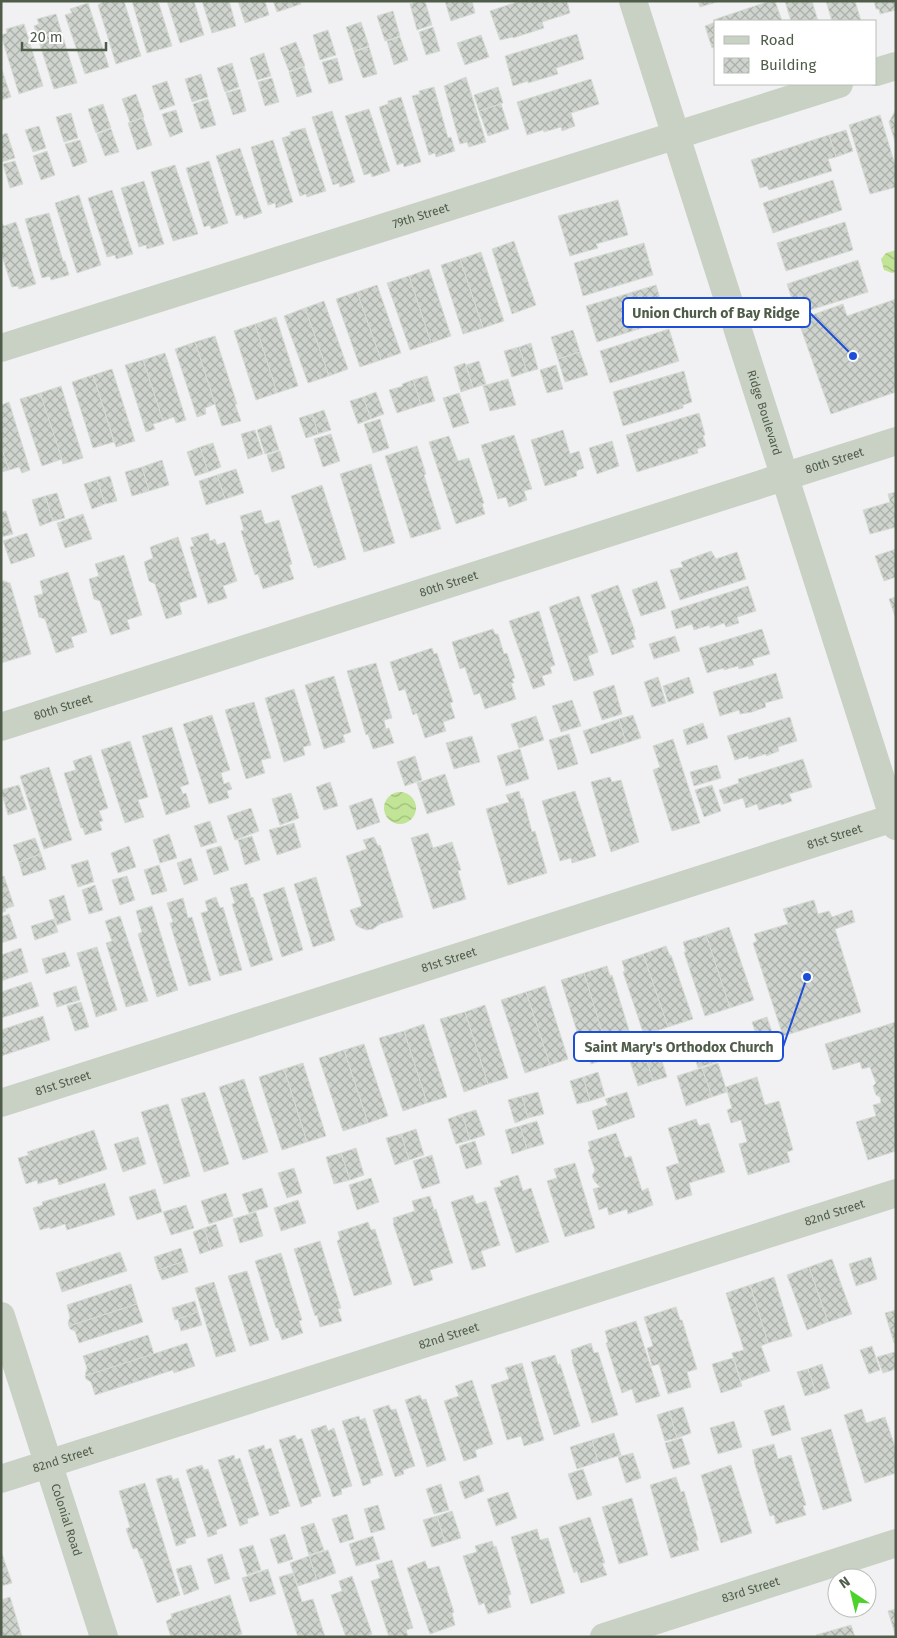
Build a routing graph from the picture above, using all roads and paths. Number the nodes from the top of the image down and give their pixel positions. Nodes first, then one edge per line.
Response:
1 (633, 1) edge
2 (896, 66) edge
3 (877, 72) edge
4 (836, 85) edge
5 (676, 136) junction
6 (1, 348) edge
7 (896, 441) edge
8 (784, 476) junction
9 (1, 727) edge
10 (895, 820) edge
11 (1, 1103) edge
12 (896, 1193) edge
13 (1, 1316) edge
14 (49, 1464) junction
15 (1, 1479) edge
16 (896, 1543) edge
17 (104, 1637) edge
18 (604, 1637) edge

1 - 5 street, Ridge Boulevard
2 - 3 street
4 - 5 street, 79th Street
5 - 6 street, 79th Street
5 - 8 street, Ridge Boulevard
7 - 8 street, 80th Street
8 - 9 street, 80th Street
8 - 10 street, Ridge Boulevard
10 - 11 street, 81st Street
12 - 14 street, 82nd Street
13 - 14 street, Colonial Road
14 - 15 street, 82nd Street
14 - 17 street, Colonial Road
16 - 18 street, 83rd Street

